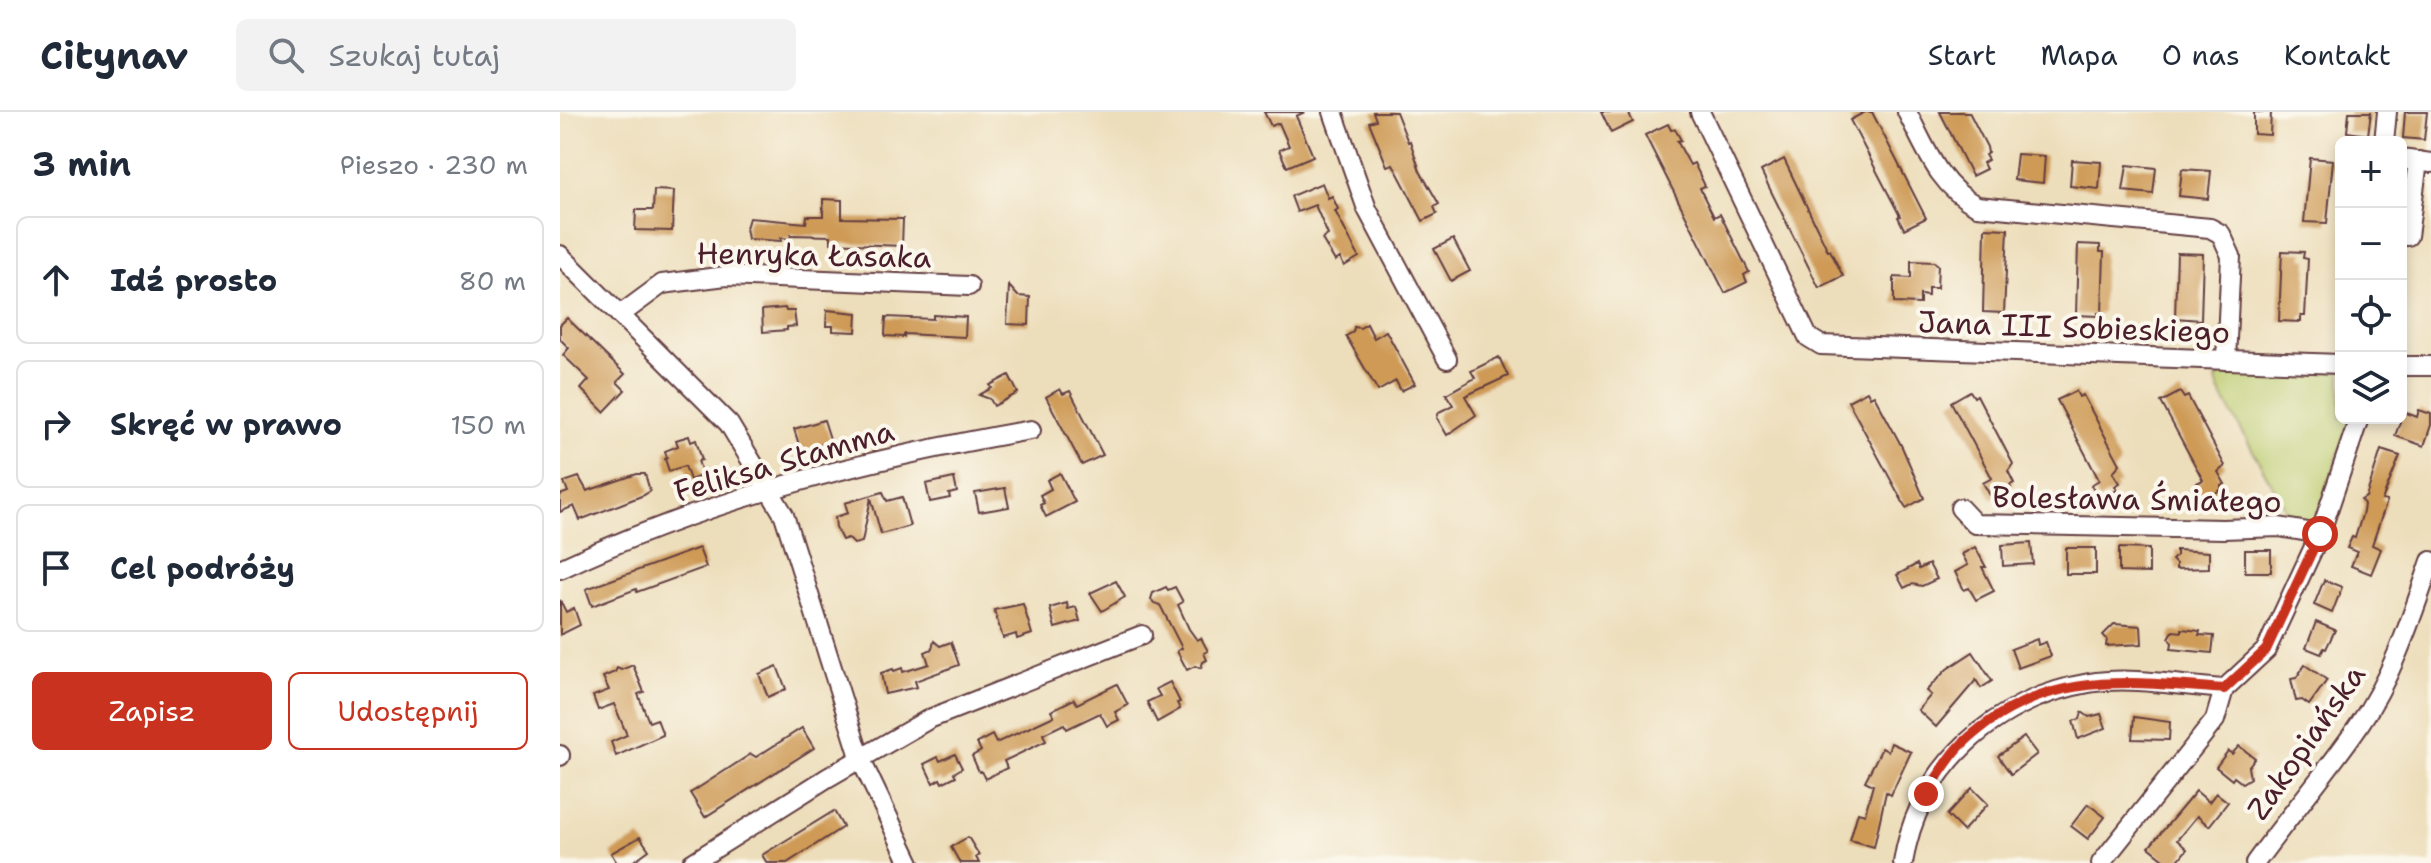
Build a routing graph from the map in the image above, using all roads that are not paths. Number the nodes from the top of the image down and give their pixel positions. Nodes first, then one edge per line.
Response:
1 (1333, 112) edge
2 (1700, 112) edge
3 (1907, 112) edge
4 (2387, 112) edge
5 (2385, 136) edge
6 (2417, 161) edge
7 (2407, 236) edge
8 (560, 255) edge
9 (969, 286) dead end
10 (620, 315) junction
11 (1447, 359) dead end
12 (2226, 360) junction
13 (2335, 364) edge
14 (2407, 366) edge
15 (2431, 366) edge
16 (2357, 424) edge
17 (1031, 430) dead end
18 (769, 491) junction
19 (1960, 508) dead end
20 (2320, 534) junction
21 (2431, 561) edge
22 (560, 569) edge
23 (1142, 635) dead end
24 (2224, 689) junction
25 (861, 760) junction
26 (692, 863) edge
27 (910, 863) edge
28 (1903, 863) edge
29 (2101, 863) edge
30 (2255, 863) edge

1 - 11 street
2 - 12 street, Jana III Sobieskiego
3 - 12 street
4 - 5 street
6 - 7 street
8 - 10 street
9 - 10 street, Henryka Łasaka
10 - 18 street
12 - 13 street, Jana III Sobieskiego
14 - 15 street
16 - 20 street
17 - 18 street, Feliksa Stamma
18 - 22 street, Feliksa Stamma
18 - 25 street
19 - 20 street, Bolesława Śmiałego
20 - 24 street
21 - 30 street, Zakopiańska
23 - 25 street
24 - 28 street
24 - 29 street
25 - 26 street
25 - 27 street

